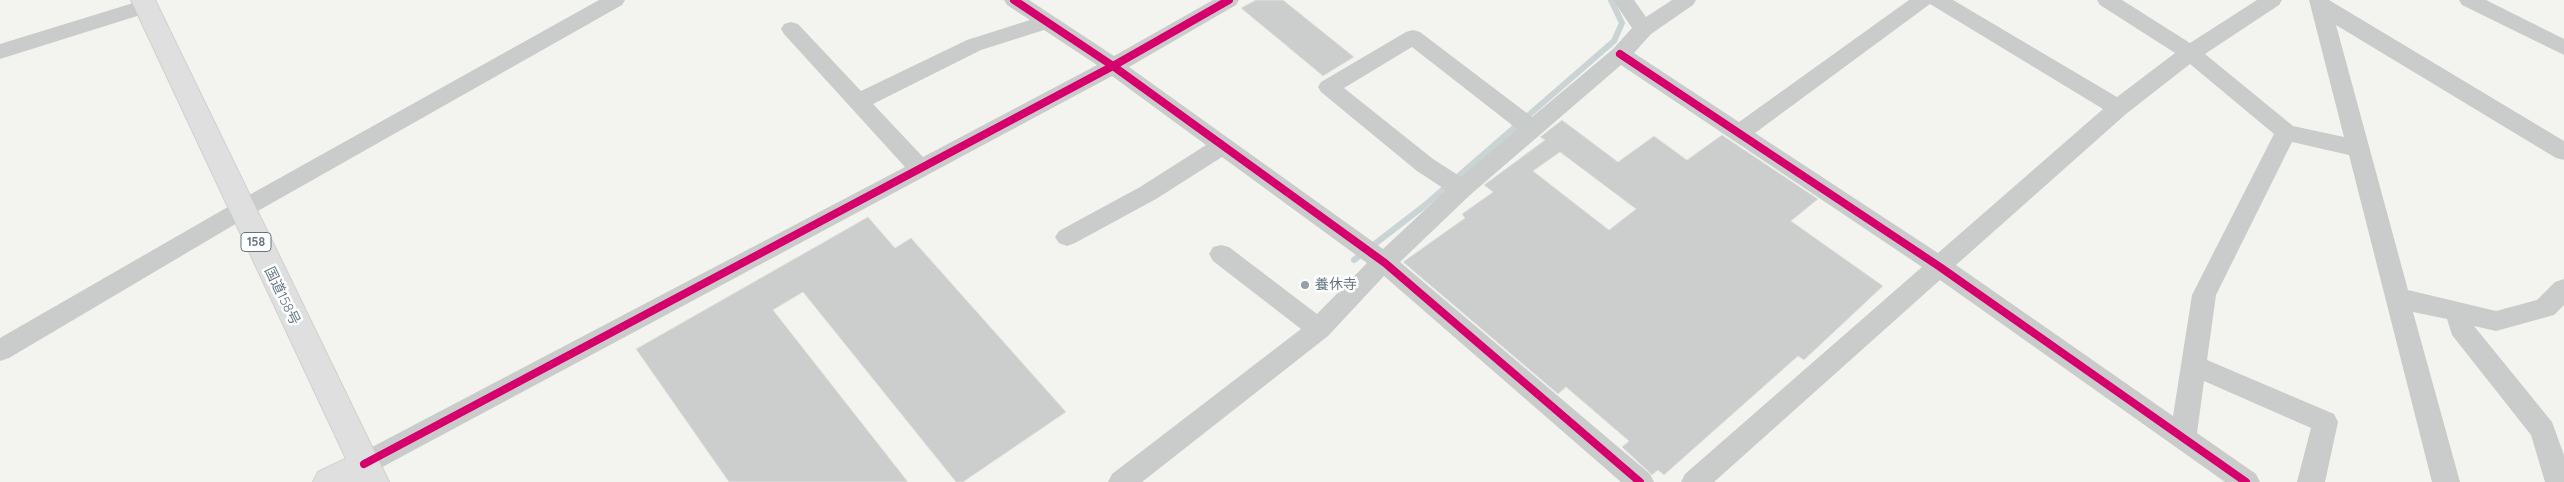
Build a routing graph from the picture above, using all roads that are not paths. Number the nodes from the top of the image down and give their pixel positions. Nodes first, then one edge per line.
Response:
1 (615, 0) edge
2 (1014, 0) edge
3 (1229, 0) edge
4 (1623, 0) edge
5 (1686, 0) edge
6 (1923, 0) edge
7 (1938, 0) edge
8 (2272, 0) edge
9 (2470, 0) edge
10 (144, 3) edge
11 (2118, 3) edge
12 (2320, 4) edge
13 (1047, 22) junction
14 (791, 29) dead end
15 (1644, 29) junction
16 (2564, 48) edge
17 (0, 52) edge
18 (2190, 53) junction
19 (1620, 54) junction
20 (1113, 66) junction
21 (858, 102) junction
22 (2118, 108) junction
23 (1532, 129) junction
24 (2286, 132) junction
25 (1739, 133) junction
26 (1221, 146) junction
27 (2358, 149) junction
28 (2564, 152) edge
29 (920, 169) junction
30 (1462, 189) junction
31 (241, 210) junction
32 (1067, 237) dead end
33 (1221, 254) dead end
34 (1385, 263) junction
35 (1940, 267) junction
36 (2563, 292) edge
37 (2398, 298) junction
38 (2458, 312) junction
39 (1319, 329) junction
40 (0, 351) edge
41 (2193, 365) junction
42 (2183, 437) junction
43 (368, 473) edge
44 (329, 482) edge
45 (1122, 482) edge
46 (1640, 482) edge
47 (1695, 482) edge
48 (2246, 482) edge
49 (2312, 482) edge
50 (2446, 482) edge
51 (2559, 482) edge

1 - 31 street
2 - 13 street
3 - 20 street
4 - 15 street
5 - 15 street
6 - 25 street
7 - 22 street
8 - 18 street
9 - 16 street
10 - 17 street
10 - 31 main road, 国道158号 / 158
11 - 18 street
12 - 27 street
12 - 28 street
13 - 20 street
13 - 21 street
14 - 21 street
15 - 19 street
18 - 22 street
18 - 24 street
19 - 23 street
19 - 25 street
20 - 26 street
20 - 29 street
21 - 29 street
22 - 35 street
23 - 30 street
23 - 30 street
24 - 27 street
24 - 41 street
25 - 35 street
26 - 32 street
26 - 34 street
27 - 37 street
29 - 43 street
30 - 34 street
31 - 40 street
31 - 43 main road, 国道158号 / 158
33 - 39 street
34 - 39 street
34 - 46 street
35 - 42 street
35 - 47 street
36 - 38 street
37 - 38 street
37 - 50 street
38 - 51 street
39 - 45 street
41 - 42 street
41 - 49 street
42 - 48 street
43 - 44 main road

